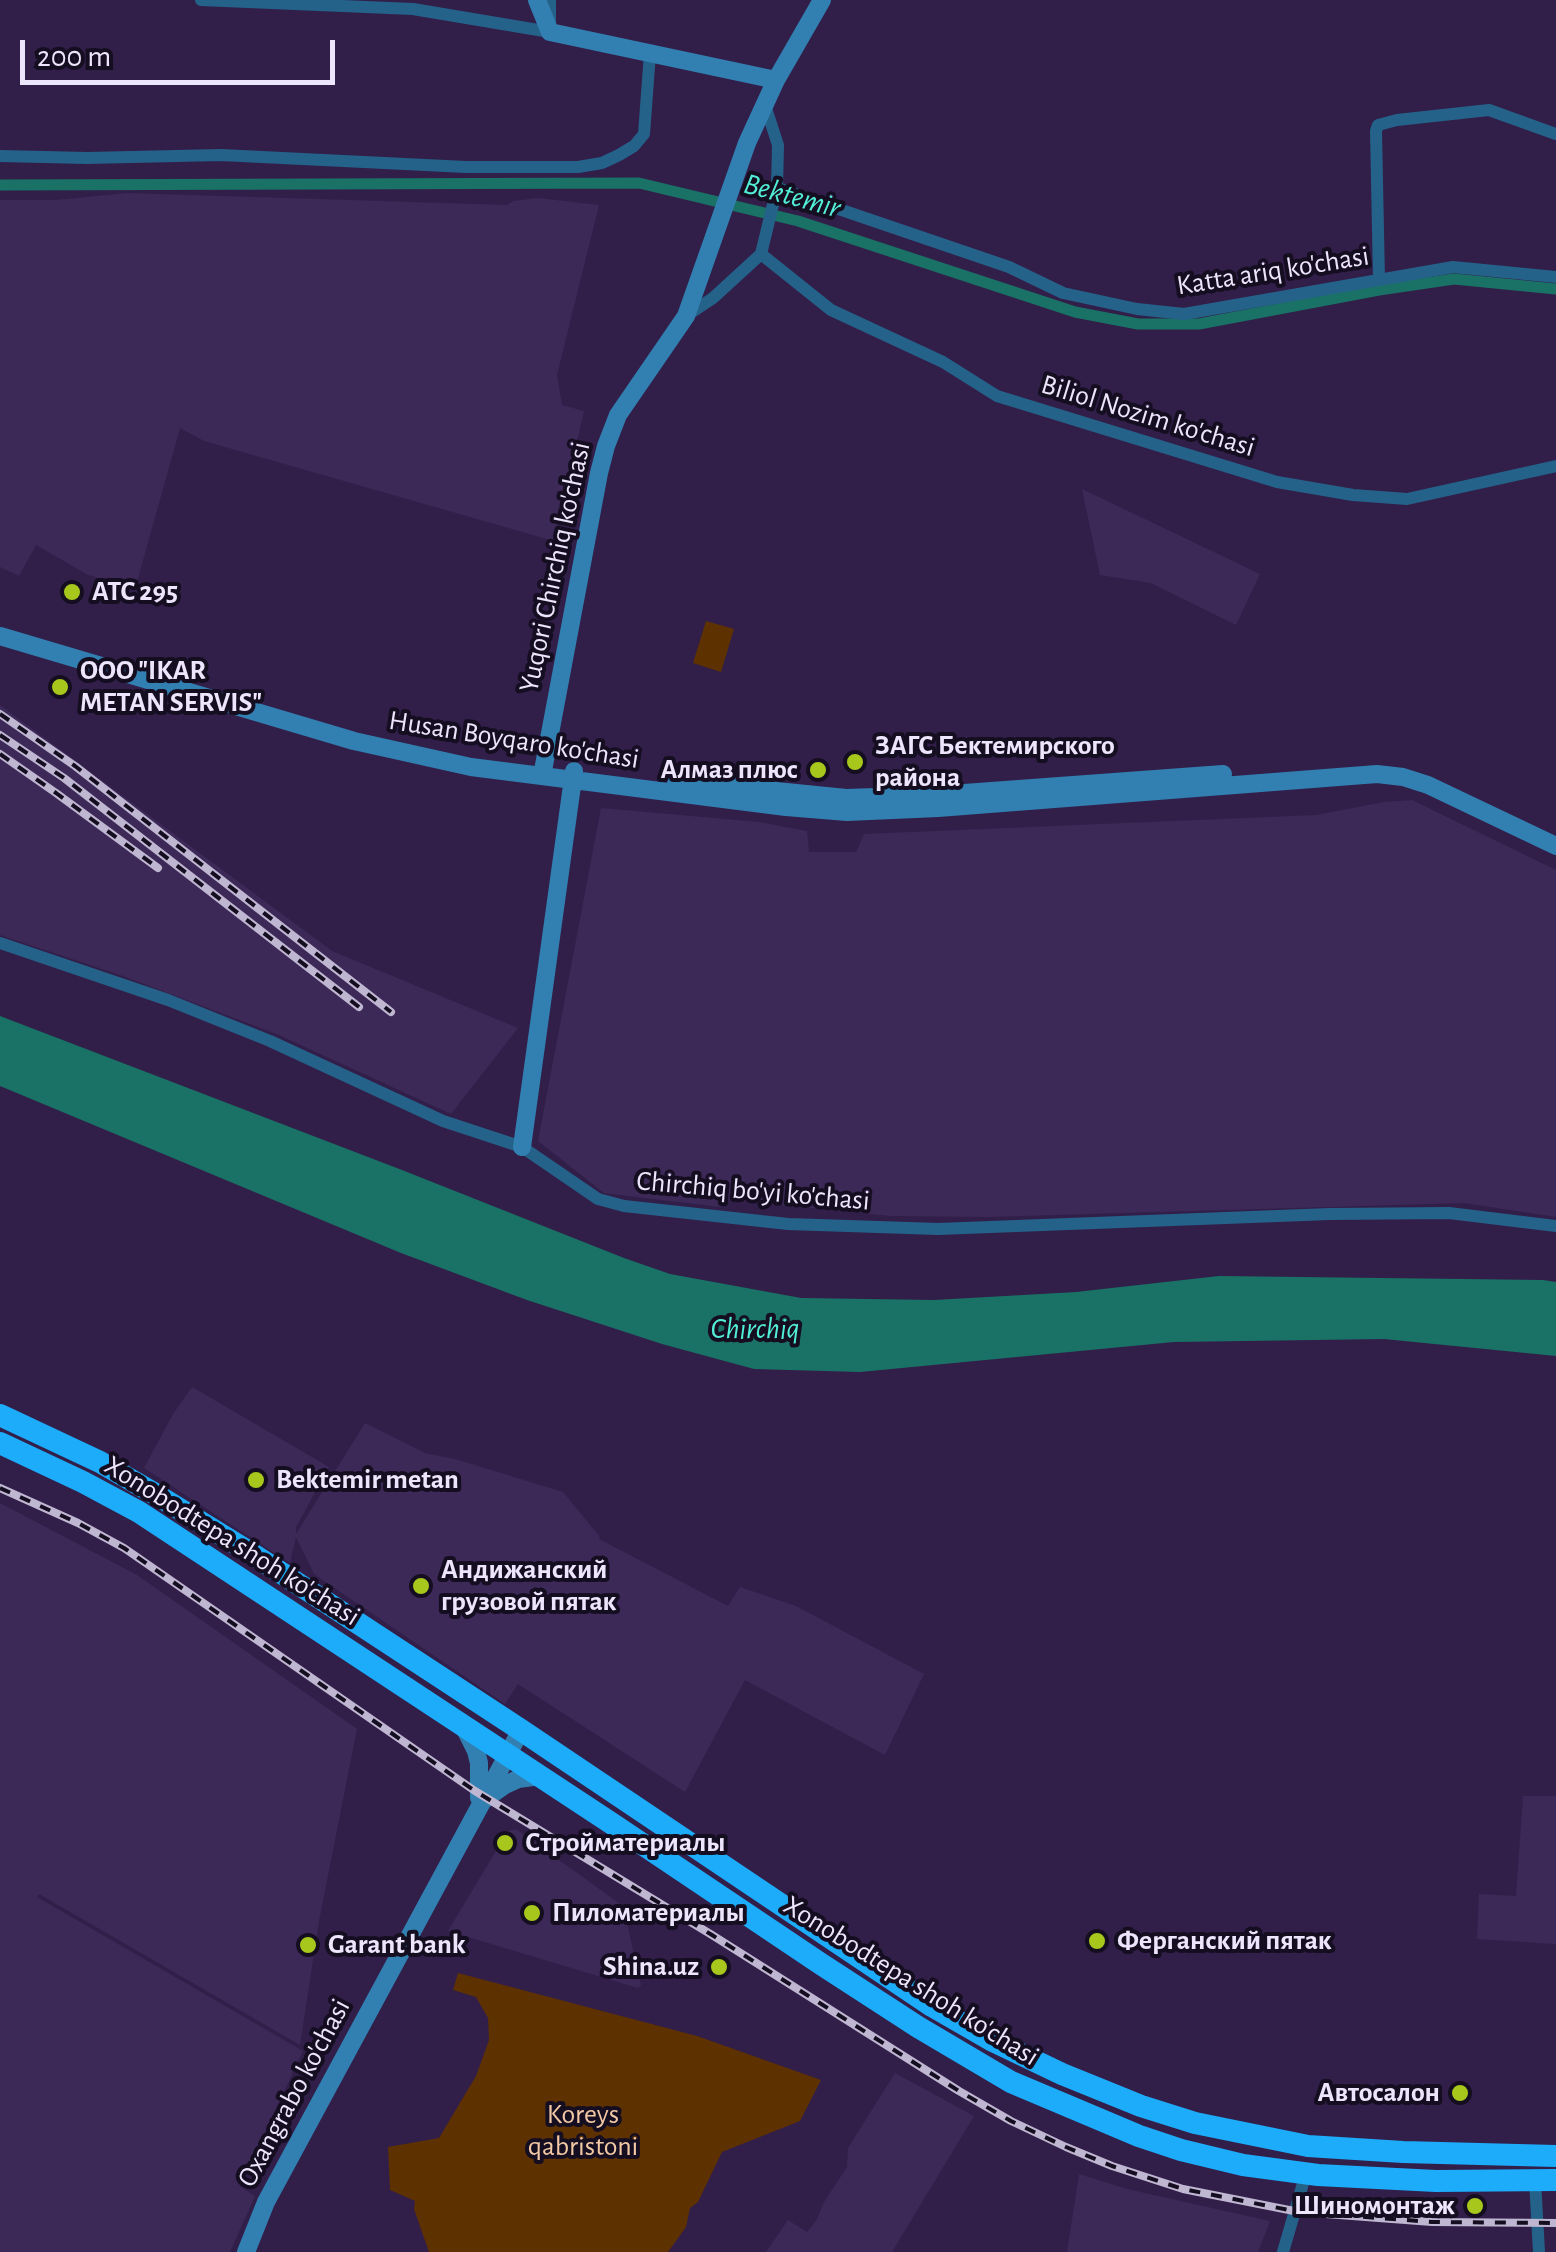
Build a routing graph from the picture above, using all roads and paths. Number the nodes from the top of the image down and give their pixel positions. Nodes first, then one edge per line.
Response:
1 (202, 0) edge
2 (537, 0) edge
3 (550, 0) edge
4 (822, 0) edge
5 (550, 32) junction
6 (650, 53) junction
7 (776, 80) junction
8 (764, 105) junction
9 (1556, 134) edge
10 (0, 156) edge
11 (775, 195) junction
12 (761, 254) junction
13 (1556, 277) edge
14 (1379, 280) junction
15 (686, 316) junction
16 (1556, 466) edge
17 (0, 625) edge
18 (0, 636) edge
19 (356, 736) junction
20 (542, 771) junction
21 (574, 775) junction
22 (937, 802) junction
23 (1556, 835) edge
24 (1556, 846) edge
25 (0, 944) edge
26 (522, 1146) junction
27 (1556, 1226) edge
28 (0, 1415) edge
29 (0, 1442) edge
30 (463, 1725) junction
31 (520, 1730) junction
32 (507, 1754) junction
33 (540, 1776) junction
34 (480, 1804) junction
35 (992, 2040) junction
36 (980, 2063) junction
37 (1318, 2147) junction
38 (1556, 2156) edge
39 (1312, 2174) junction
40 (1545, 2180) edge
41 (246, 2252) edge
42 (1282, 2252) edge
43 (1539, 2252) edge

1 - 5 street
2 - 5 main road
3 - 5 street
4 - 7 main road, Yuqori Chirchiq ko'chasi
5 - 6 main road
6 - 7 main road
6 - 10 street
7 - 8 main road, Yuqori Chirchiq ko'chasi
8 - 11 street
8 - 15 main road, Yuqori Chirchiq ko'chasi
9 - 14 street
11 - 12 street
11 - 14 street, Katta ariq ko'chasi
12 - 15 street
12 - 16 street, Biliol Nozim ko'chasi
13 - 14 street, Katta ariq ko'chasi
15 - 20 main road, Yuqori Chirchiq ko'chasi
17 - 19 main road, Husan Boyqaro ko'chasi
18 - 19 main road, Husan Boyqaro ko'chasi
19 - 20 main road, Husan Boyqaro ko'chasi
20 - 21 main road, Husan Boyqaro ko'chasi
21 - 22 main road, Husan Boyqaro ko'chasi
21 - 26 main road
22 - 23 main road, Husan Boyqaro ko'chasi
22 - 24 main road, Husan Boyqaro ko'chasi
25 - 26 street, Chirchiq bo'yi ko'chasi
26 - 27 street, Chirchiq bo'yi ko'chasi
28 - 31 highway, Xonobodtepa shoh ko'chasi
29 - 30 highway, Xonobodtepa shoh ko'chasi
30 - 32 highway, Xonobodtepa shoh ko'chasi
30 - 34 main road
31 - 32 main road, Oxangrabo ko'chasi
31 - 35 highway, Xonobodtepa shoh ko'chasi
32 - 33 highway, Xonobodtepa shoh ko'chasi
32 - 34 main road, Oxangrabo ko'chasi
33 - 34 main road
33 - 36 highway, Xonobodtepa shoh ko'chasi
34 - 41 main road, Oxangrabo ko'chasi
35 - 36 highway
35 - 37 highway, Xonobodtepa shoh ko'chasi
36 - 39 highway, Xonobodtepa shoh ko'chasi
37 - 38 highway, Xonobodtepa shoh ko'chasi
37 - 39 highway
39 - 40 highway, Xonobodtepa shoh ko'chasi
39 - 42 street
40 - 43 street

